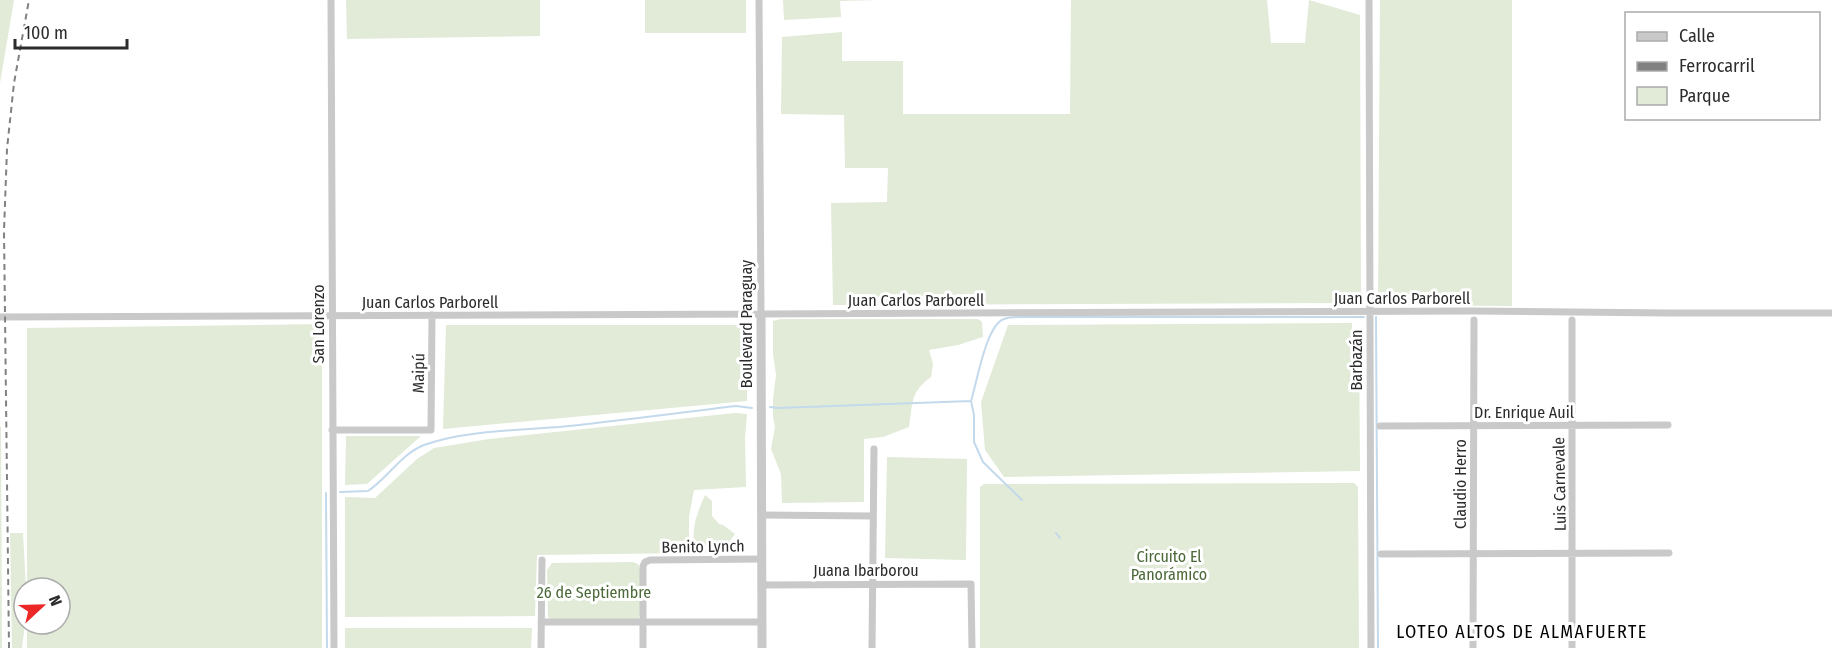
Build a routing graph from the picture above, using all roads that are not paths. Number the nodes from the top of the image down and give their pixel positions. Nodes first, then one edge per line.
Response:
1 (331, 0) edge
2 (759, 0) edge
3 (1370, 0) edge
4 (1370, 311) junction
5 (1832, 313) edge
6 (432, 315) junction
7 (761, 315) junction
8 (332, 316) junction
9 (0, 317) edge
10 (1473, 320) dead end
11 (1572, 320) dead end
12 (1668, 425) dead end
13 (1380, 426) dead end
14 (1473, 426) junction
15 (1572, 426) junction
16 (332, 430) junction
17 (874, 449) dead end
18 (762, 515) junction
19 (873, 516) junction
20 (1473, 553) junction
21 (1573, 553) junction
22 (1669, 553) dead end
23 (1381, 554) dead end
24 (762, 559) junction
25 (542, 560) dead end
26 (872, 584) junction
27 (762, 585) junction
28 (541, 622) junction
29 (643, 622) junction
30 (762, 622) junction
31 (334, 648) edge
32 (541, 648) edge
33 (643, 648) edge
34 (762, 648) edge
35 (872, 648) edge
36 (972, 648) edge
37 (1371, 648) edge
38 (1473, 648) edge
39 (1572, 648) edge

1 - 8 street, San Lorenzo
2 - 7 street, Boulevard Paraguay
3 - 4 street, Barbazán
4 - 5 street, Juan Carlos Parborell
4 - 7 street, Juan Carlos Parborell
4 - 37 street, Barbazán
6 - 7 street, Juan Carlos Parborell
6 - 8 street, Juan Carlos Parborell
6 - 16 street, Maipú
7 - 18 street, Boulevard Paraguay
8 - 9 street, Juan Carlos Parborell
8 - 16 street, San Lorenzo
10 - 14 street, Claudio Herro
11 - 15 street, Luis Carnevale
12 - 15 street, Dr. Enrique Auil
13 - 14 street, Dr. Enrique Auil
14 - 15 street, Dr. Enrique Auil
14 - 20 street, Claudio Herro
15 - 21 street, Luis Carnevale
16 - 31 street, San Lorenzo
17 - 19 street
18 - 19 street
18 - 24 street, Boulevard Paraguay
19 - 26 street
20 - 21 street
20 - 23 street
20 - 38 street, Claudio Herro
21 - 22 street
21 - 39 street, Luis Carnevale
24 - 27 street, Boulevard Paraguay
24 - 29 street, Benito Lynch
25 - 28 street
26 - 27 street, Juana Ibarborou
26 - 35 street
26 - 36 street, Juana Ibarborou
27 - 30 street, Boulevard Paraguay
28 - 29 street
28 - 32 street
29 - 30 street
29 - 33 street
30 - 34 street, Boulevard Paraguay

